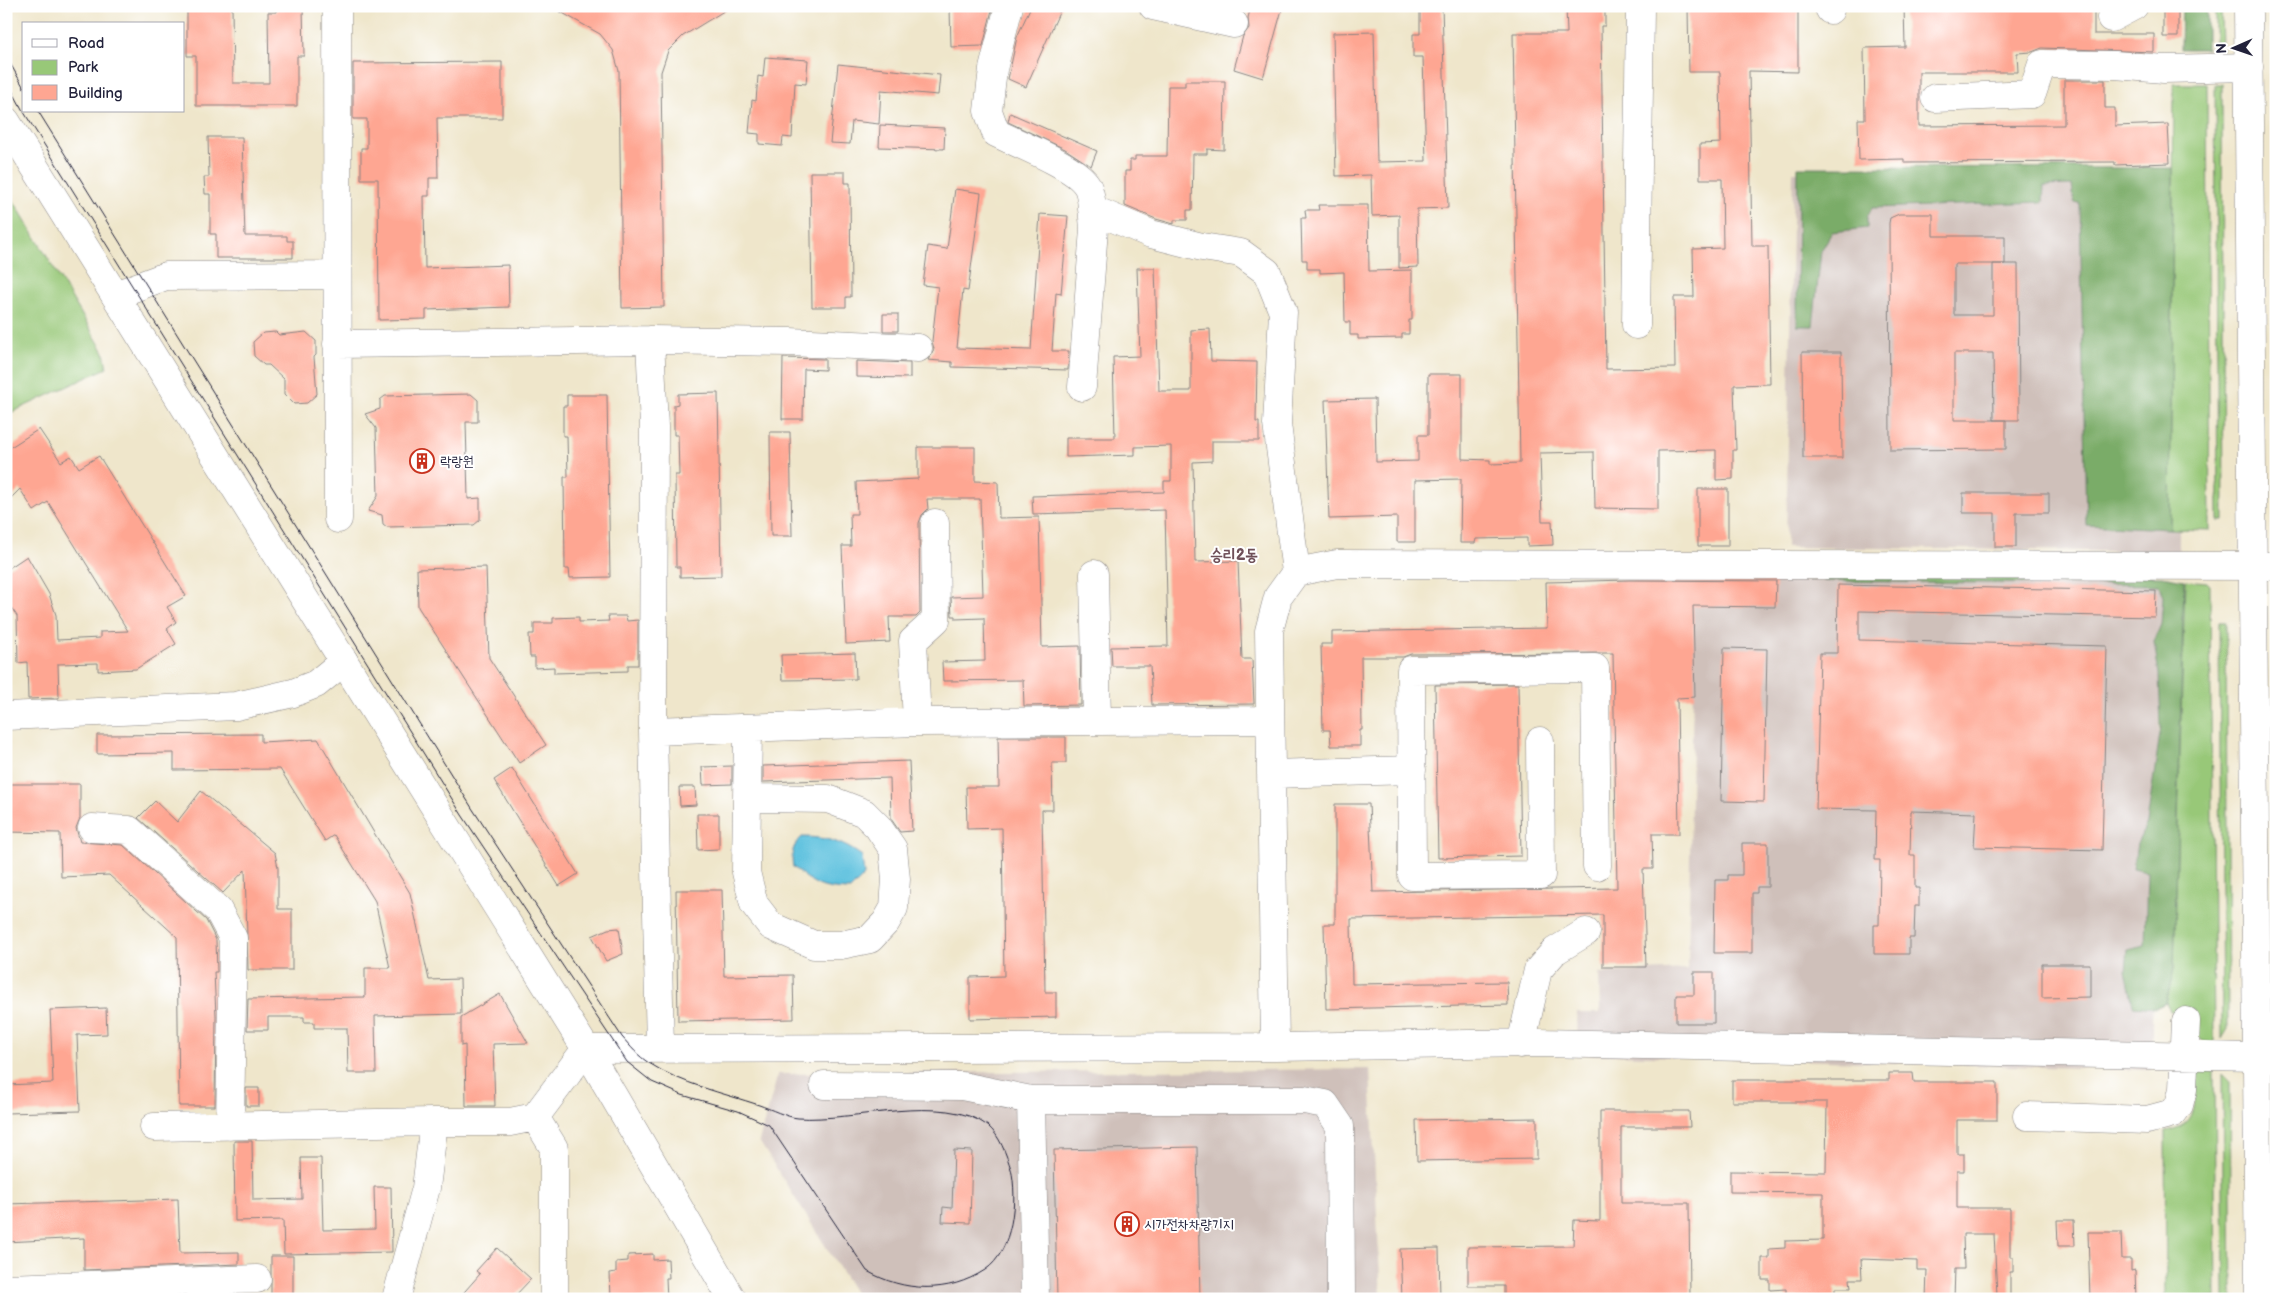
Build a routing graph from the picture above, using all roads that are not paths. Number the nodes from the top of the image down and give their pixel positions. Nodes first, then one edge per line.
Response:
1 (337, 6) edge
2 (1009, 6) edge
3 (1153, 6) edge
4 (1640, 6) edge
5 (2248, 6) edge
6 (1234, 24) dead end
7 (2249, 67) junction
8 (1935, 98) dead end
9 (6, 121) edge
10 (1092, 209) junction
11 (337, 275) junction
12 (115, 295) junction
13 (1636, 325) dead end
14 (650, 340) junction
15 (337, 344) junction
16 (918, 348) dead end
17 (1082, 387) dead end
18 (338, 519) dead end
19 (935, 523) dead end
20 (2264, 566) edge
21 (1296, 572) junction
22 (1094, 574) dead end
23 (344, 661) junction
24 (6, 716) edge
25 (1270, 720) junction
26 (1097, 721) junction
27 (917, 722) junction
28 (748, 728) junction
29 (653, 731) junction
30 (1540, 741) dead end
31 (1412, 770) junction
32 (1271, 774) junction
33 (748, 798) junction
34 (92, 828) dead end
35 (1597, 866) dead end
36 (1586, 932) dead end
37 (2186, 1021) dead end
38 (1521, 1044) junction
39 (1275, 1047) junction
40 (660, 1048) junction
41 (586, 1049) junction
42 (2185, 1056) junction
43 (2257, 1057) junction
44 (824, 1085) dead end
45 (1031, 1100) junction
46 (2027, 1116) dead end
47 (536, 1117) junction
48 (434, 1122) junction
49 (230, 1126) junction
50 (154, 1127) dead end
51 (257, 1279) dead end
52 (7, 1299) edge
53 (396, 1299) edge
54 (554, 1299) edge
55 (732, 1299) edge
56 (1035, 1299) edge
57 (1341, 1299) edge
58 (2259, 1299) edge

1 - 11 street
2 - 10 street
3 - 6 street
4 - 13 street
5 - 7 street
7 - 8 street
7 - 20 street
9 - 12 street
10 - 17 street
10 - 21 street
11 - 12 street
11 - 15 street
12 - 23 street
14 - 15 street
14 - 16 street
14 - 29 street
15 - 18 street
19 - 27 street
20 - 21 street
20 - 43 street
21 - 25 street
22 - 26 street
23 - 24 street
23 - 41 street
25 - 26 street
25 - 32 street
26 - 27 street
27 - 28 street
28 - 29 street
28 - 33 street
29 - 40 street
30 - 31 street
31 - 32 street
31 - 35 street
32 - 39 street
33 - 33 street
34 - 49 street
36 - 38 street
37 - 42 street
38 - 39 street
38 - 42 street
39 - 40 street
40 - 41 street
41 - 47 street
41 - 55 street
42 - 43 street
42 - 46 street
43 - 58 street
44 - 45 street
45 - 56 street
45 - 57 street
47 - 48 street
47 - 54 street
48 - 49 street
48 - 53 street
49 - 50 street
51 - 52 street

